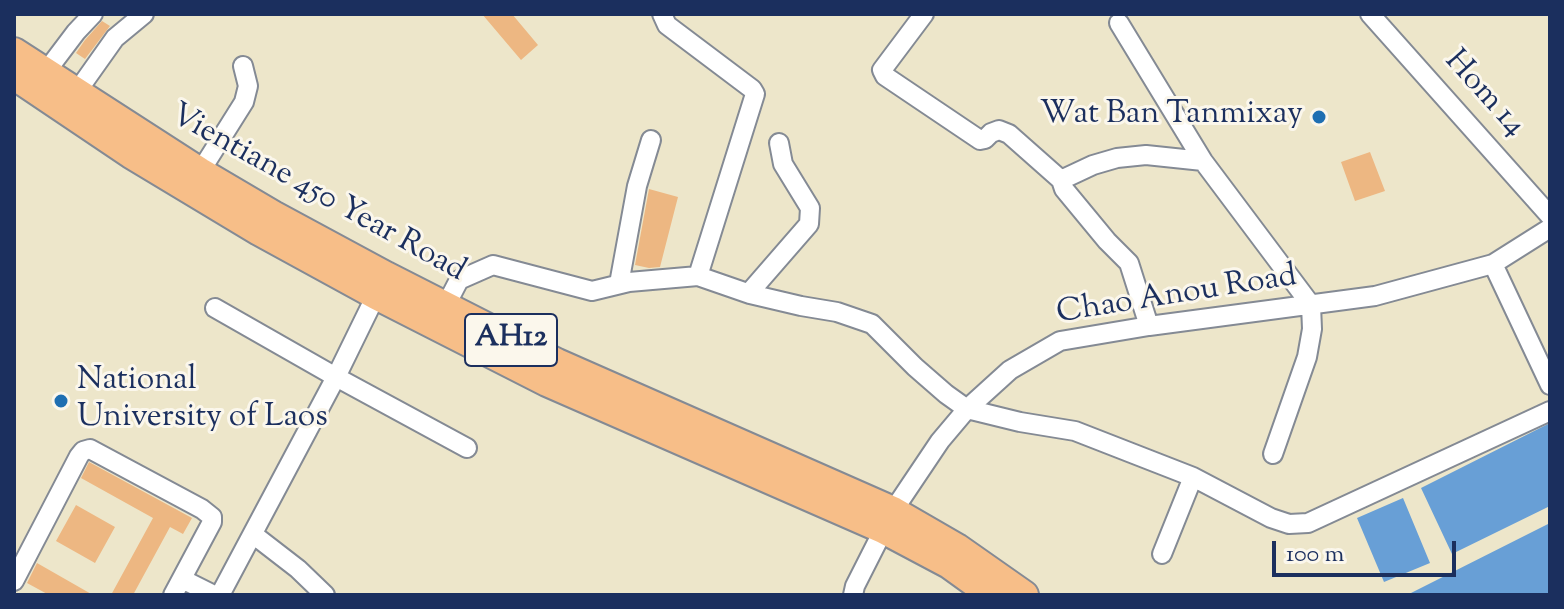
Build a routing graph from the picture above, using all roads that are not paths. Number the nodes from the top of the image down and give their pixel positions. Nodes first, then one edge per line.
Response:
1 (93, 14) edge
2 (144, 14) edge
3 (662, 14) edge
4 (924, 14) edge
5 (1370, 14) edge
6 (1119, 23) dead end
7 (14, 52) edge
8 (243, 66) dead end
9 (45, 73) junction
10 (14, 75) edge
11 (76, 93) junction
12 (651, 140) dead end
13 (779, 143) dead end
14 (1203, 161) junction
15 (200, 172) junction
16 (1061, 180) junction
17 (1550, 216) edge
18 (1550, 228) edge
19 (1493, 264) junction
20 (698, 276) junction
21 (619, 284) junction
22 (381, 285) junction
23 (749, 293) junction
24 (1311, 305) junction
25 (445, 307) junction
26 (215, 308) dead end
27 (1149, 326) junction
28 (336, 377) junction
29 (1550, 385) edge
30 (967, 409) junction
31 (1550, 411) edge
32 (467, 448) dead end
33 (1273, 454) dead end
34 (1193, 477) junction
35 (888, 520) junction
36 (254, 535) junction
37 (1162, 554) dead end
38 (14, 581) edge
39 (177, 587) edge
40 (214, 595) edge
41 (220, 595) edge
42 (325, 595) edge
43 (853, 595) edge
44 (992, 595) edge
45 (1024, 595) edge

1 - 9 street
2 - 11 street
3 - 20 street
4 - 16 street
5 - 17 street, Hom 14
6 - 14 street
7 - 9 highway, Vientiane 450 Year Road / AH12
8 - 15 street
9 - 11 highway, Vientiane 450 Year Road / AH12
10 - 22 highway, Vientiane 450 Year Road / AH12
11 - 15 highway, Vientiane 450 Year Road / AH12
12 - 21 street
13 - 23 street
14 - 16 street
14 - 24 street
15 - 22 highway, Vientiane 450 Year Road / AH12
16 - 27 street
18 - 19 street, Chao Anou Road
19 - 24 street, Chao Anou Road
19 - 29 street
20 - 21 street
20 - 23 street
21 - 25 street
22 - 25 highway, Vientiane 450 Year Road / AH12
22 - 28 street
22 - 35 highway, Vientiane 450 Year Road / AH12
23 - 30 street
24 - 27 street, Chao Anou Road
24 - 33 street
25 - 35 highway, Vientiane 450 Year Road / AH12
26 - 28 street
27 - 30 street, Chao Anou Road
28 - 32 street
28 - 36 street
30 - 34 street
30 - 35 street, Chao Anou Road
31 - 34 street
34 - 37 street
35 - 43 street, Chao Anou Road
35 - 44 highway, Vientiane 450 Year Road / AH12
35 - 45 highway, Vientiane 450 Year Road / AH12
36 - 41 street
36 - 42 street
38 - 39 street
39 - 40 street

